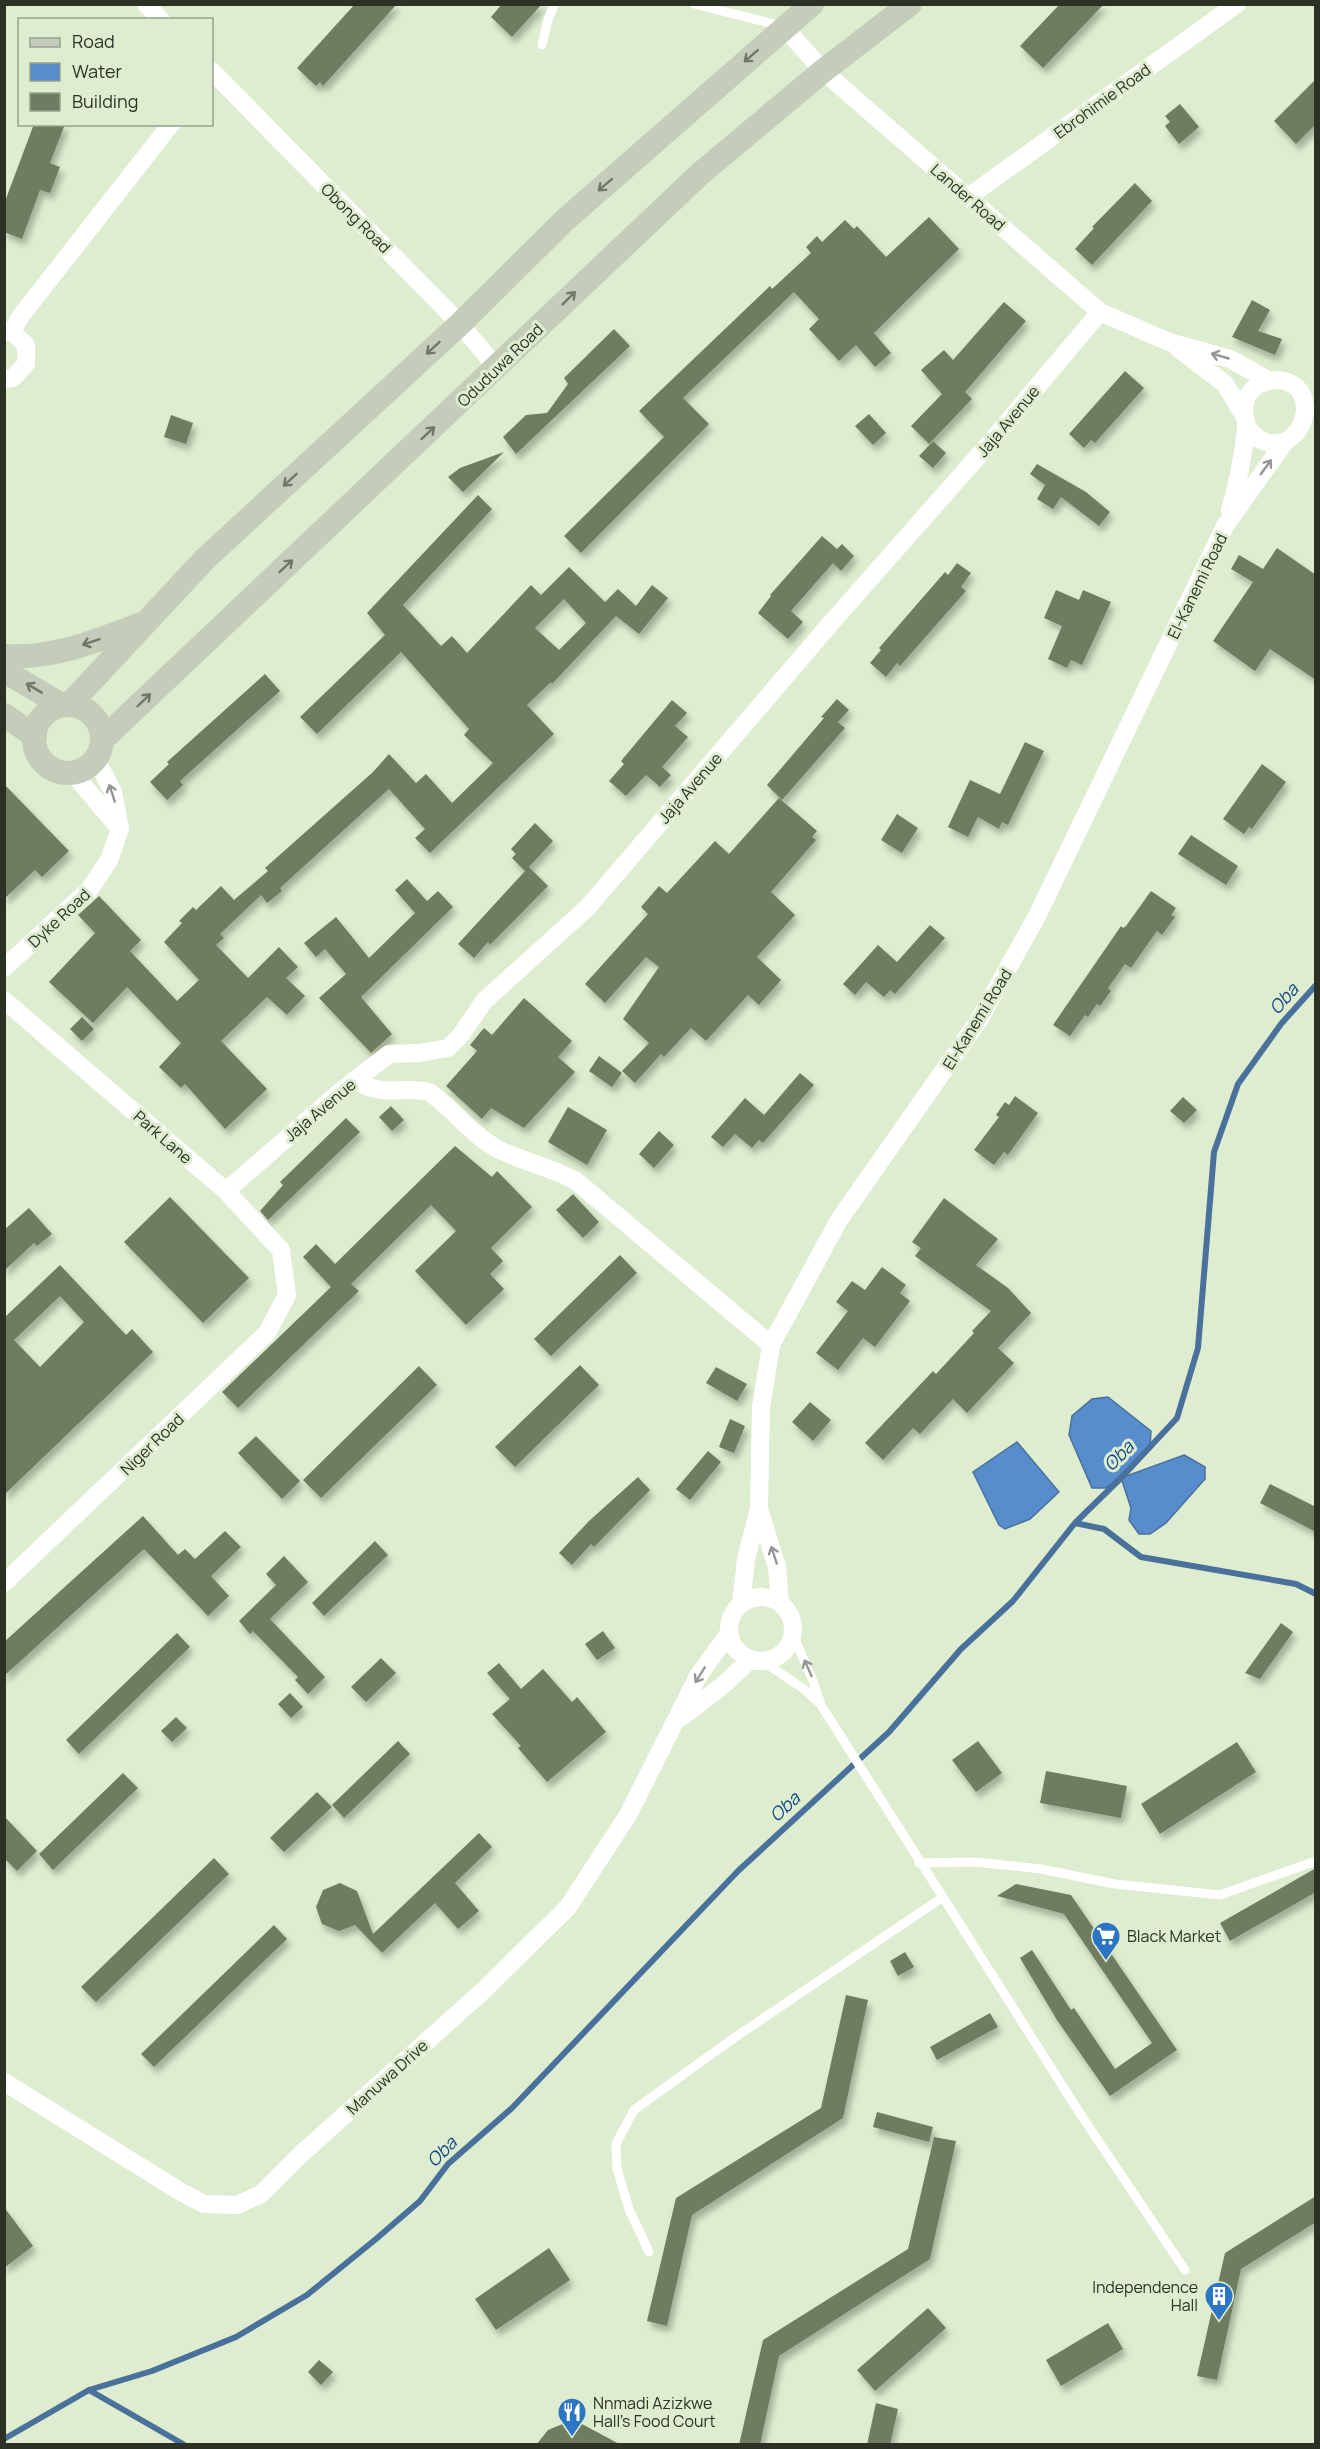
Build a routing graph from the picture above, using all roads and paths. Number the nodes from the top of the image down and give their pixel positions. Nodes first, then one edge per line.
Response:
1 (146, 4) edge
2 (555, 4) edge
3 (694, 4) edge
4 (812, 4) edge
5 (910, 4) edge
6 (1237, 4) edge
7 (159, 18) edge
8 (784, 27) junction
9 (542, 45) dead end
10 (823, 71) junction
11 (213, 73) edge
12 (169, 126) edge
13 (968, 197) junction
14 (1100, 312) junction
15 (10, 322) edge
16 (460, 324) junction
17 (1169, 342) junction
18 (497, 368) junction
19 (4, 379) edge
20 (1268, 380) junction
21 (1307, 388) edge
22 (1245, 419) junction
23 (1309, 427) edge
24 (1284, 443) junction
25 (1225, 526) junction
26 (146, 622) junction
27 (4, 656) edge
28 (4, 671) edge
29 (66, 705) junction
30 (4, 715) edge
31 (35, 736) junction
32 (99, 749) junction
33 (72, 772) junction
34 (120, 830) junction
35 (4, 968) edge
36 (4, 1000) edge
37 (355, 1080) junction
38 (226, 1191) junction
39 (286, 1295) joint
40 (771, 1345) junction
41 (759, 1509) junction
42 (9, 1571) edge
43 (780, 1603) junction
44 (741, 1604) junction
45 (792, 1632) junction
46 (729, 1634) junction
47 (757, 1660) junction
48 (821, 1705) junction
49 (678, 1720) junction
50 (1316, 1862) edge
51 (920, 1863) junction
52 (943, 1898) junction
53 (4, 2082) edge
54 (649, 2252) dead end
55 (1185, 2270) dead end

1 - 7 street
2 - 9 lane
3 - 8 lane
4 - 8 street
5 - 10 street, Oduduwa Road
6 - 13 street, Ebrohimie Road
8 - 10 street, Lander Road
8 -> 16 street
10 - 13 street, Lander Road
18 -> 10 street, Oduduwa Road
11 - 16 street, Obong Road
12 - 15 street
13 - 14 street, Lander Road
14 - 17 street, Lander Road
14 - 37 street, Jaja Avenue
15 - 19 street
16 - 18 street, Obong Road
16 -> 26 street
20 -> 17 street, Lander Road
17 - 22 street, Lander Road
32 -> 18 street, Oduduwa Road
20 - 21 street
20 - 22 street
21 - 23 street
22 - 24 street
22 - 25 street, El-Kanemi Road
23 - 24 street
25 -> 24 street, El-Kanemi Road
25 - 40 street, El-Kanemi Road
26 -> 27 street
26 - 29 street
29 -> 28 street
29 - 31 street
29 - 32 street
30 - 31 street
31 - 33 street
32 - 33 street
34 -> 32 street
33 - 34 street
34 - 35 street, Dyke Road
36 - 38 street, Park Lane
37 - 38 street, Jaja Avenue
37 - 40 street
38 - 39 street, Park Lane
39 - 42 street, Niger Road
40 - 41 street, El-Kanemi Road
43 -> 41 street, El-Kanemi Road
41 - 44 street, El-Kanemi Road
43 - 44 street
43 - 45 street
44 - 46 street
45 - 47 street
48 -> 45 lane
46 - 47 street
46 -> 49 street, Manuwa Drive
47 - 48 lane
47 - 49 street, Manuwa Drive
48 - 51 lane
49 - 53 street, Manuwa Drive
50 - 51 lane
51 - 52 lane
52 - 54 lane
52 - 55 lane

